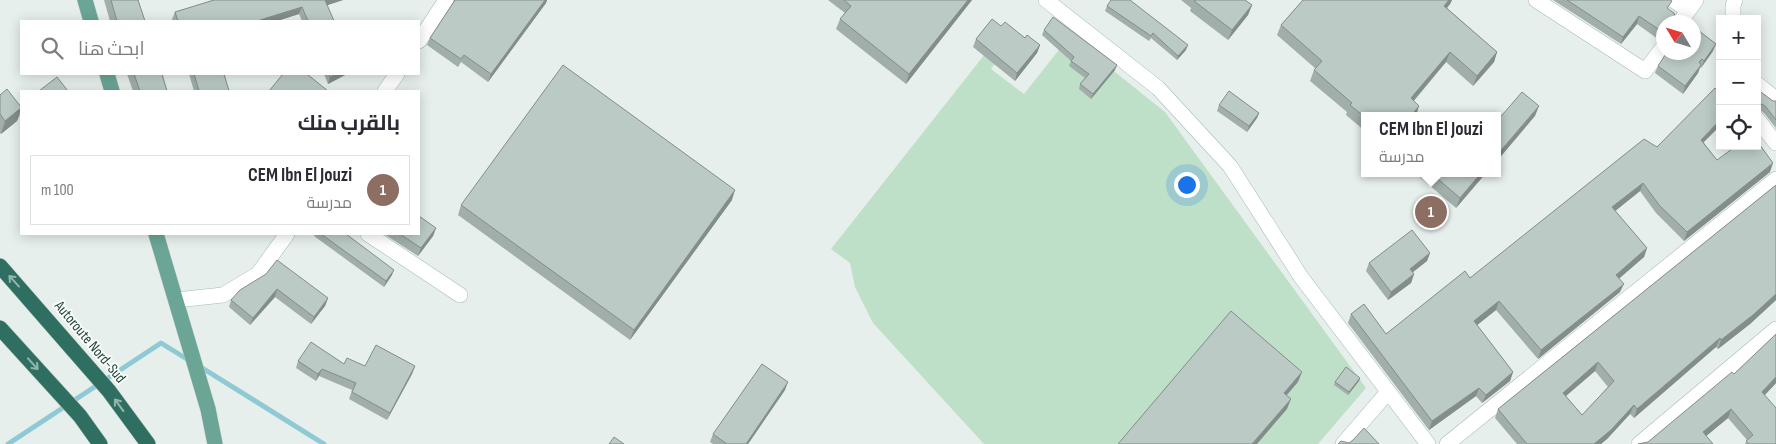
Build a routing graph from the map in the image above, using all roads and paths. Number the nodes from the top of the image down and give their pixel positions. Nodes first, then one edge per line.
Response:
1 (85, 0) edge
2 (446, 0) edge
3 (1046, 0) edge
4 (1536, 0) edge
5 (1672, 0) edge
6 (1735, 0) edge
7 (1688, 11) edge
8 (1733, 15) edge
9 (91, 20) edge
10 (420, 39) edge
11 (1656, 57) edge
12 (107, 75) edge
13 (396, 75) edge
14 (1761, 87) edge
15 (112, 90) edge
16 (386, 90) edge
17 (1776, 99) edge
18 (1761, 123) edge
19 (1776, 143) edge
20 (1776, 179) edge
21 (156, 235) edge
22 (286, 235) edge
23 (370, 235) edge
24 (0, 266) edge
25 (460, 295) dead end
26 (176, 300) junction
27 (0, 328) edge
28 (1776, 329) edge
29 (1388, 392) junction
30 (100, 444) edge
31 (148, 444) edge
32 (214, 444) edge
33 (1343, 444) edge
34 (1428, 444) edge
35 (1447, 444) edge
36 (1639, 444) edge

1 - 9 main road
2 - 10 street
3 - 29 street
4 - 11 street
5 - 7 street
6 - 8 street
12 - 15 main road
13 - 16 street
14 - 17 street
18 - 19 street
20 - 35 street
21 - 26 main road
22 - 26 street
23 - 25 street
31 -> 24 highway, Autoroute Nord-Sud
26 - 32 main road
27 -> 30 highway
28 - 36 street
29 - 33 street
29 - 34 street

